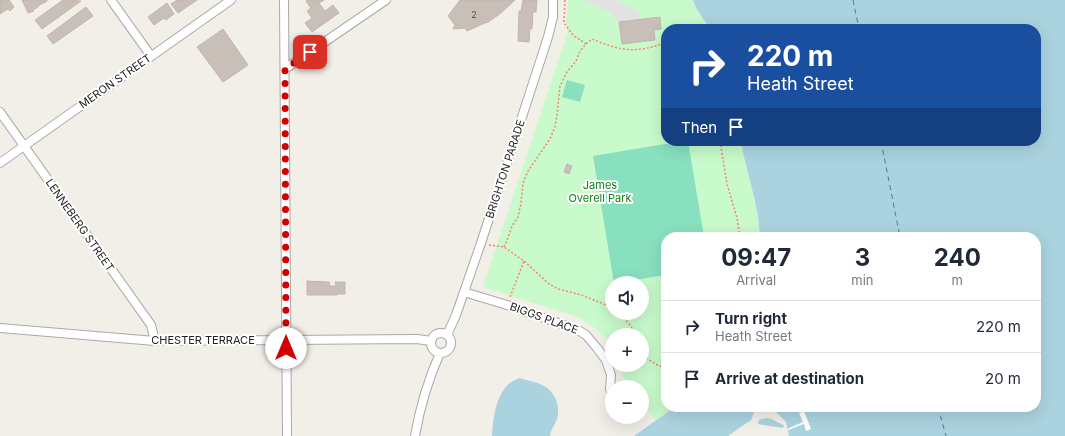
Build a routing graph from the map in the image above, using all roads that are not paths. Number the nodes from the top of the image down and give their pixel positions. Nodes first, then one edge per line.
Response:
1 (111, 0) edge
2 (231, 0) edge
3 (284, 0) edge
4 (386, 0) edge
5 (553, 0) edge
6 (151, 56) junction
7 (285, 69) junction
8 (0, 112) edge
9 (24, 146) junction
10 (0, 163) edge
11 (464, 292) junction
12 (0, 328) edge
13 (447, 334) junction
14 (286, 340) junction
15 (155, 341) junction
16 (431, 341) junction
17 (440, 353) junction
18 (611, 380) edge
19 (287, 436) edge
20 (415, 436) edge

1 - 6 street
2 - 6 street, MERON STREET
3 - 7 street
4 - 7 street
5 - 11 street, BRIGHTON PARADE
6 - 9 street, MERON STREET
7 - 14 street
8 - 9 street, LENNEBERG STREET
9 - 10 street, MERON STREET
9 - 15 street, LENNEBERG STREET
11 - 13 street, BRIGHTON PARADE
11 - 18 street, BIGGS PLACE
12 - 15 street, CHESTER TERRACE
13 - 16 street
13 - 17 street
14 - 15 street, CHESTER TERRACE
14 - 16 street, CHESTER TERRACE
14 - 19 street
16 - 17 street
17 - 20 street

